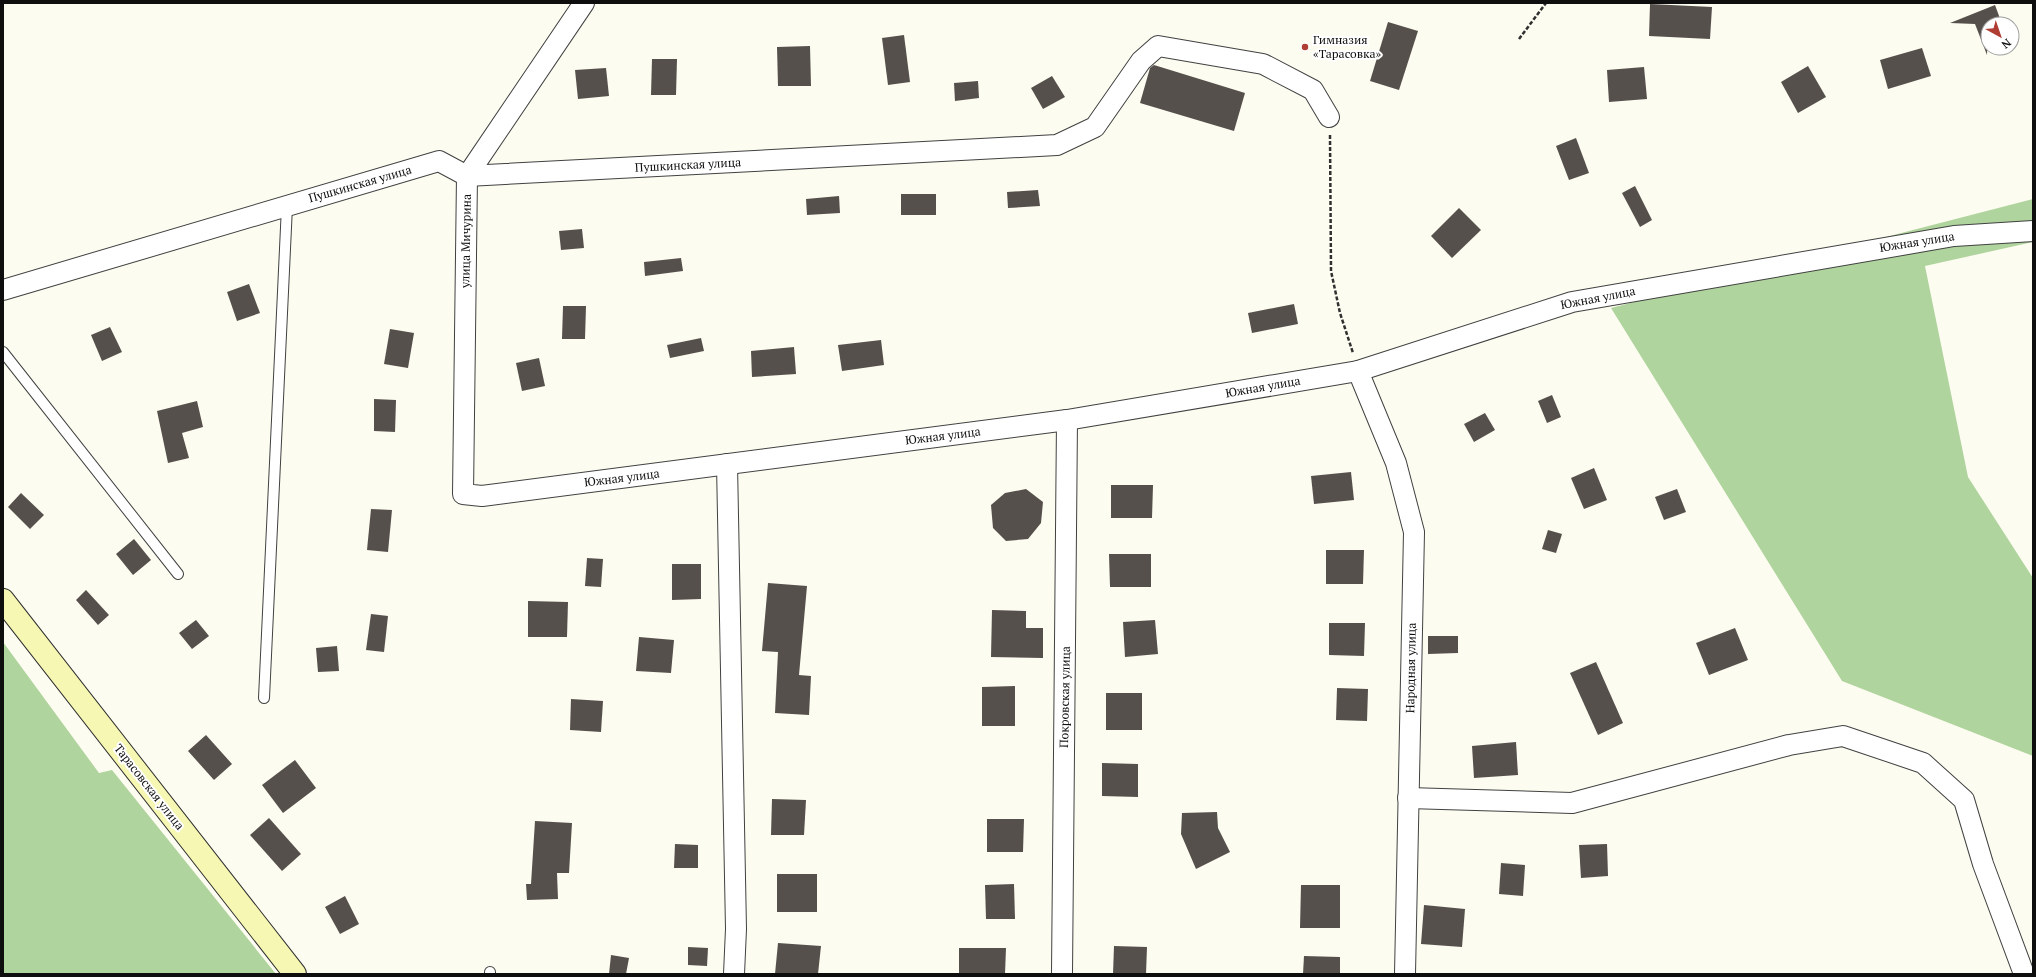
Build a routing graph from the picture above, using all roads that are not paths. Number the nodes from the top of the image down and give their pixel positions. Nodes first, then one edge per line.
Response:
1 (584, 3) edge
2 (1330, 117) road end
3 (467, 176) junction
4 (287, 206) junction
5 (2033, 231) edge
6 (3, 290) edge
7 (3, 352) edge
8 (1358, 372) junction
9 (1067, 420) junction
10 (728, 464) junction
11 (482, 496) joint
12 (178, 574) dead end
13 (3, 600) edge
14 (264, 698) dead end
15 (1408, 798) junction
16 (295, 974) edge
17 (734, 974) edge
18 (1062, 974) edge
19 (1406, 974) edge
20 (2024, 974) edge

1 - 3 street, улица Мичурина
2 - 3 street, Пушкинская улица
3 - 4 street, Пушкинская улица
3 - 11 street, улица Мичурина
4 - 6 street, Пушкинская улица
4 - 14 lane
5 - 8 street, Южная улица
7 - 12 lane
8 - 9 street, Южная улица
8 - 15 street, Народная улица
9 - 10 street, Южная улица
9 - 18 street, Покровская улица
10 - 11 street, Южная улица
10 - 17 street
13 - 16 main road, Тарасовская улица
15 - 19 street, Народная улица
15 - 20 street

